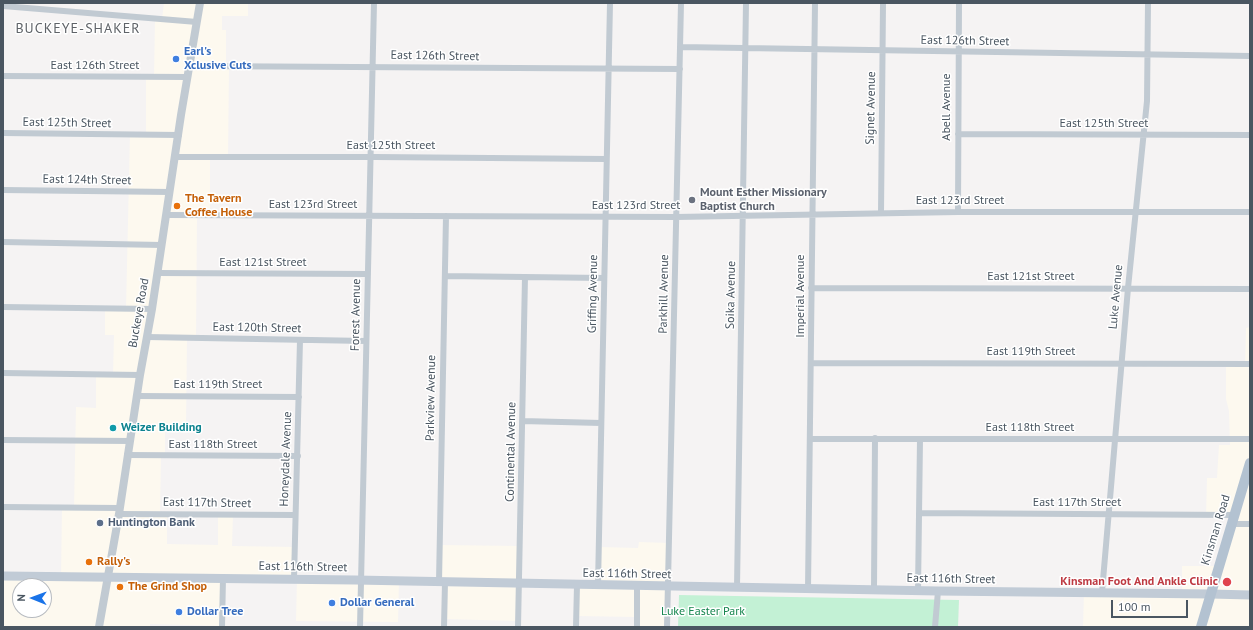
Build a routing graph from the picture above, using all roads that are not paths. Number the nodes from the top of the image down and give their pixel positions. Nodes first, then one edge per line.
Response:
1 (200, 3) edge
2 (374, 3) edge
3 (610, 3) edge
4 (681, 3) edge
5 (746, 3) edge
6 (815, 3) edge
7 (883, 3) edge
8 (959, 3) edge
9 (1148, 3) edge
10 (3, 6) edge
11 (197, 22) junction
12 (680, 47) junction
13 (746, 48) junction
14 (814, 50) junction
15 (882, 51) junction
16 (958, 52) junction
17 (1147, 55) junction
18 (1250, 56) edge
19 (190, 66) junction
20 (373, 67) junction
21 (609, 69) junction
22 (680, 69) junction
23 (3, 76) edge
24 (188, 77) junction
25 (3, 133) edge
26 (958, 134) junction
27 (179, 135) junction
28 (1143, 135) junction
29 (1250, 135) edge
30 (176, 157) junction
31 (370, 157) junction
32 (606, 159) junction
33 (3, 190) edge
34 (170, 192) junction
35 (1135, 211) junction
36 (881, 212) junction
37 (958, 212) junction
38 (1250, 212) edge
39 (813, 214) junction
40 (167, 215) junction
41 (743, 215) junction
42 (369, 216) junction
43 (446, 216) junction
44 (605, 217) junction
45 (676, 217) junction
46 (3, 242) edge
47 (162, 245) junction
48 (158, 274) junction
49 (368, 274) junction
50 (445, 276) junction
51 (525, 277) junction
52 (604, 278) junction
53 (811, 288) junction
54 (1128, 288) junction
55 (1250, 288) edge
56 (3, 307) edge
57 (152, 309) junction
58 (147, 337) junction
59 (300, 340) junction
60 (366, 341) junction
61 (811, 363) junction
62 (1122, 363) junction
63 (1250, 364) edge
64 (3, 373) edge
65 (140, 376) junction
66 (137, 396) junction
67 (299, 397) junction
68 (522, 421) junction
69 (601, 423) junction
70 (875, 438) junction
71 (810, 439) junction
72 (920, 439) junction
73 (1115, 439) junction
74 (1250, 439) edge
75 (3, 440) edge
76 (130, 441) junction
77 (127, 455) junction
78 (298, 456) junction
79 (1250, 463) edge
80 (3, 507) edge
81 (119, 511) junction
82 (920, 513) junction
83 (1108, 514) junction
84 (296, 515) junction
85 (1233, 519) junction
86 (1250, 524) edge
87 (3, 576) edge
88 (107, 578) junction
89 (222, 578) junction
90 (294, 579) junction
91 (361, 580) junction
92 (442, 582) junction
93 (519, 583) junction
94 (577, 585) junction
95 (598, 585) junction
96 (637, 586) junction
97 (668, 586) junction
98 (737, 587) junction
99 (808, 589) junction
100 (874, 589) junction
101 (918, 591) junction
102 (938, 591) junction
103 (1102, 592) junction
104 (1211, 594) junction
105 (1250, 595) edge
106 (99, 627) edge
107 (222, 627) edge
108 (360, 627) edge
109 (444, 627) edge
110 (518, 627) edge
111 (576, 627) edge
112 (637, 627) edge
113 (667, 627) edge
114 (935, 627) edge
115 (1201, 627) edge

1 - 11 street, Buckeye Road
2 - 20 street, Forest Avenue
3 - 21 street, Griffing Avenue
4 - 12 street, Parkhill Avenue
5 - 13 street, Soika Avenue
6 - 14 street, Imperial Avenue
7 - 15 street, Signet Avenue
8 - 16 street, Abell Avenue
9 - 17 street, Luke Avenue
10 - 11 street
11 - 19 street, Buckeye Road
12 - 13 street, East 126th Street
12 - 22 street, Parkhill Avenue
13 - 14 street, East 126th Street
13 - 41 street, Soika Avenue
14 - 15 street, East 126th Street
14 - 39 street, Imperial Avenue
15 - 16 street, East 126th Street
15 - 36 street, Signet Avenue
16 - 17 street, East 126th Street
16 - 26 street, Abell Avenue
17 - 18 street, East 126th Street
17 - 28 street, Luke Avenue
19 - 20 street, East 126th Street
19 - 24 street, Buckeye Road
20 - 21 street, East 126th Street
20 - 31 street, Forest Avenue
21 - 22 street, East 126th Street
21 - 32 street, Griffing Avenue
22 - 45 street, Parkhill Avenue
23 - 24 street, East 126th Street
24 - 27 street, Buckeye Road
25 - 27 street, East 125th Street
26 - 28 street, East 125th Street
26 - 37 street, Abell Avenue
27 - 30 street, Buckeye Road
28 - 29 street, East 125th Street
28 - 35 street, Luke Avenue
30 - 31 street, East 125th Street
30 - 34 street, Buckeye Road
31 - 32 street, East 125th Street
31 - 42 street, Forest Avenue
32 - 44 street, Griffing Avenue
33 - 34 street, East 124th Street
34 - 40 street, Buckeye Road
35 - 37 street, East 123rd Street
35 - 38 street, East 123rd Street
35 - 54 street, Luke Avenue
36 - 37 street, East 123rd Street
36 - 39 street, East 123rd Street
39 - 41 street, East 123rd Street
39 - 53 street, Imperial Avenue
40 - 42 street, East 123rd Street
40 - 47 street, Buckeye Road
41 - 45 street, East 123rd Street
41 - 98 street, Soika Avenue
42 - 43 street, East 123rd Street
42 - 49 street, Forest Avenue
43 - 44 street, East 123rd Street
43 - 50 street, Parkview Avenue
44 - 45 street, East 123rd Street
44 - 52 street, Griffing Avenue
45 - 97 street, Parkhill Avenue
46 - 47 street
47 - 48 street, Buckeye Road
48 - 49 street, East 121st Street
48 - 57 street, Buckeye Road
49 - 60 street, Forest Avenue
50 - 51 street
50 - 92 street, Parkview Avenue
51 - 52 street
51 - 68 street, Continental Avenue
52 - 69 street, Griffing Avenue
53 - 54 street, East 121st Street
53 - 61 street, Imperial Avenue
54 - 55 street, East 121st Street
54 - 62 street, Luke Avenue
56 - 57 street
57 - 58 street, Buckeye Road
58 - 59 street, East 120th Street
58 - 65 street, Buckeye Road
59 - 60 street, East 120th Street
59 - 67 street, Honeydale Avenue
60 - 91 street, Forest Avenue
61 - 62 street, East 119th Street
61 - 71 street, Imperial Avenue
62 - 63 street, East 119th Street
62 - 73 street, Luke Avenue
64 - 65 street
65 - 66 street, Buckeye Road
66 - 67 street, East 119th Street
66 - 76 street, Buckeye Road
67 - 78 street, Honeydale Avenue
68 - 69 street
68 - 93 street, Continental Avenue
69 - 95 street, Griffing Avenue
70 - 71 street, East 118th Street
70 - 72 street, East 118th Street
70 - 100 street
71 - 99 street, Imperial Avenue
72 - 73 street, East 118th Street
72 - 82 street
73 - 74 street, East 118th Street
73 - 83 street, Luke Avenue
75 - 76 street
76 - 77 street, Buckeye Road
77 - 78 street, East 118th Street
77 - 81 street, Buckeye Road
78 - 84 street, Honeydale Avenue
79 - 85 main road, Kinsman Road
80 - 81 street, East 117th Street
81 - 84 street, East 117th Street
81 - 88 street, Buckeye Road
82 - 83 street, East 117th Street
82 - 101 street
83 - 85 street, East 117th Street
83 - 103 street, Luke Avenue
84 - 90 street, Honeydale Avenue
85 - 86 street, East 117th Street
85 - 104 main road, Kinsman Road
87 - 88 main road, East 116th Street
88 - 89 main road, East 116th Street
88 - 106 street, Buckeye Road
89 - 90 main road, East 116th Street
89 - 107 street
90 - 91 main road, East 116th Street
91 - 92 main road, East 116th Street
91 - 108 street, Forest Avenue
92 - 93 main road, East 116th Street
92 - 109 street, Parkview Avenue
93 - 94 main road, East 116th Street
93 - 110 street, Continental Avenue
94 - 95 main road, East 116th Street
94 - 111 street
95 - 96 main road, East 116th Street
96 - 97 main road, East 116th Street
96 - 112 street
97 - 98 main road, East 116th Street
97 - 113 street, Parkhill Avenue
98 - 99 main road, East 116th Street
99 - 100 main road, East 116th Street
100 - 101 main road, East 116th Street
101 - 102 main road, East 116th Street
102 - 103 main road, East 116th Street
102 - 114 street
103 - 104 main road, East 116th Street
104 - 105 main road, East 116th Street
104 - 115 main road, Kinsman Road

